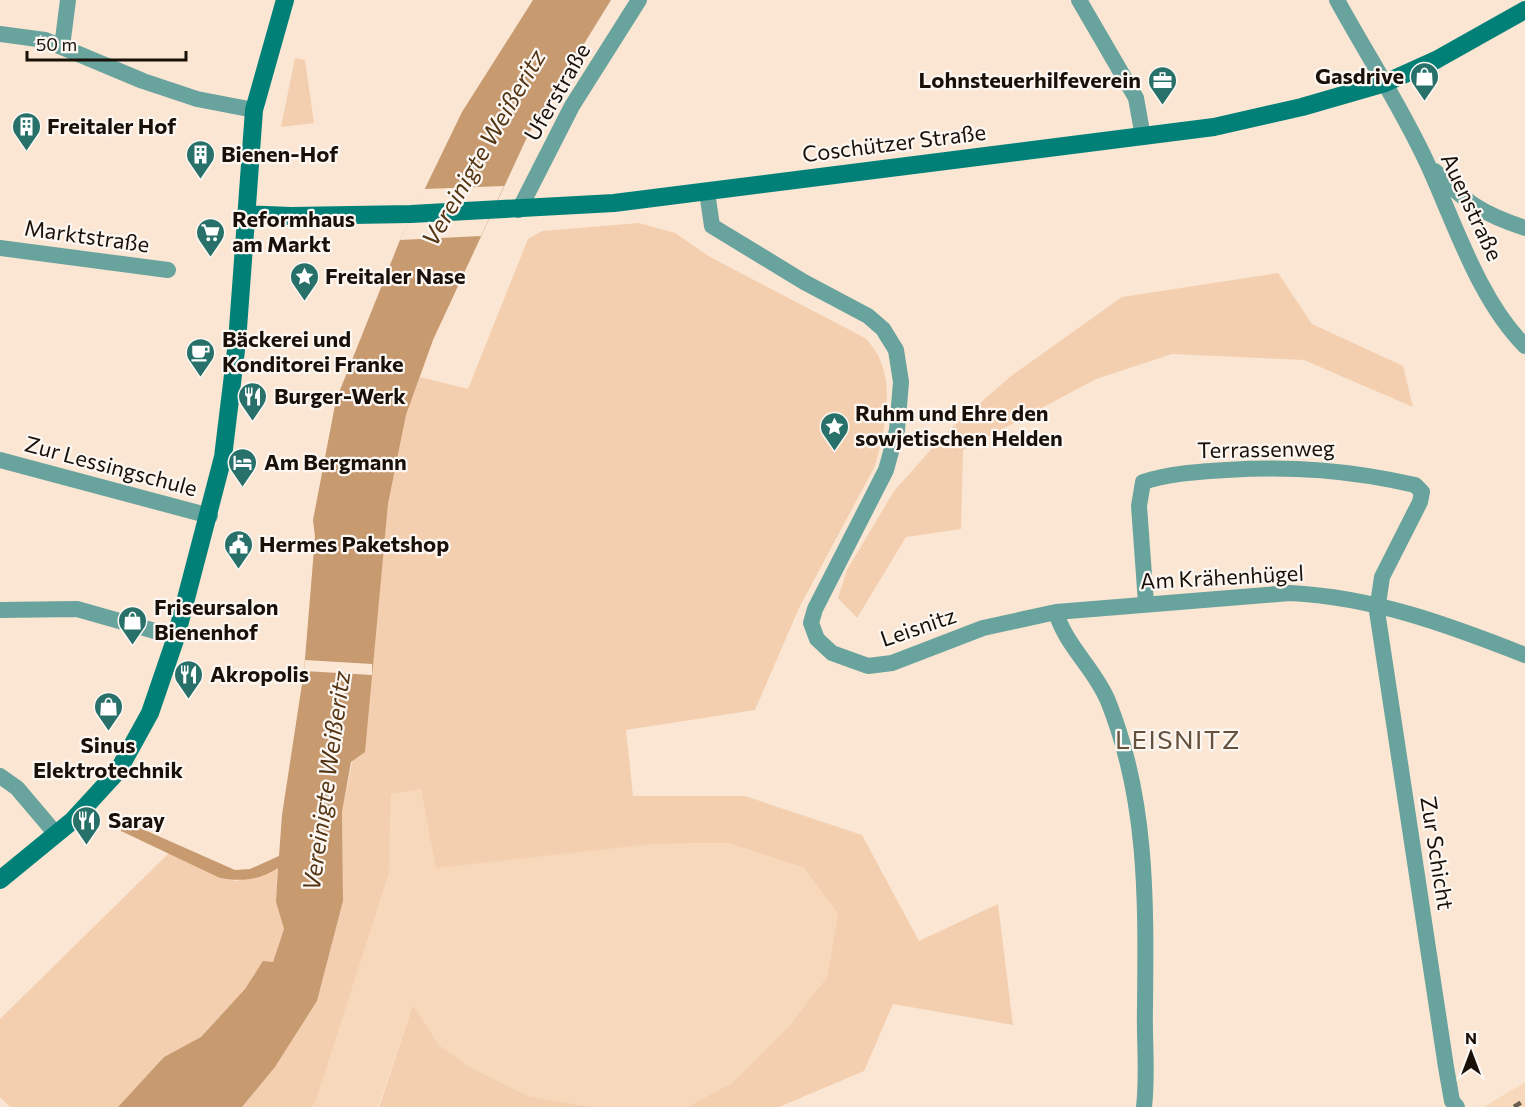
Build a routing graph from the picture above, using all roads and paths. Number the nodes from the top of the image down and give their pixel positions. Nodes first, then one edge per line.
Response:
1 (68, 0) edge
2 (285, 0) edge
3 (639, 0) edge
4 (1337, 0) edge
5 (1081, 1) edge
6 (1525, 10) edge
7 (0, 34) edge
8 (62, 47) junction
9 (1384, 83) junction
10 (254, 110) junction
11 (1143, 138) junction
12 (1428, 164) junction
13 (707, 192) junction
14 (519, 210) junction
15 (245, 214) junction
16 (1525, 228) edge
17 (0, 248) edge
18 (168, 270) dead end
19 (1525, 346) edge
20 (0, 459) edge
21 (210, 516) junction
22 (1146, 603) junction
23 (1378, 604) junction
24 (0, 610) edge
25 (1056, 612) junction
26 (176, 637) junction
27 (1525, 655) edge
28 (0, 776) edge
29 (56, 834) junction
30 (0, 880) edge
31 (1449, 1105) edge
32 (1144, 1107) edge

1 - 8 street
2 - 10 street
3 - 14 street, Uferstraße
4 - 9 street, Auenstraße
5 - 11 street
6 - 9 street, Coschützer Straße
7 - 8 street
8 - 10 street
9 - 11 street, Coschützer Straße
9 - 12 street, Auenstraße
10 - 15 street
11 - 13 street, Coschützer Straße
12 - 16 street
12 - 19 street, Auenstraße
13 - 14 street, Coschützer Straße
13 - 25 street, Leisnitz
14 - 15 street, Coschützer Straße
15 - 21 street
17 - 18 street, Marktstraße
20 - 21 street, Zur Lessingschule
21 - 26 street
22 - 23 street, Am Krähenhügel
22 - 23 street, Terrassenweg
22 - 25 street, Am Krähenhügel
23 - 27 street, Am Krähenhügel
23 - 31 street, Zur Schicht
24 - 26 street
25 - 32 street
26 - 29 street
28 - 29 street
29 - 30 street

